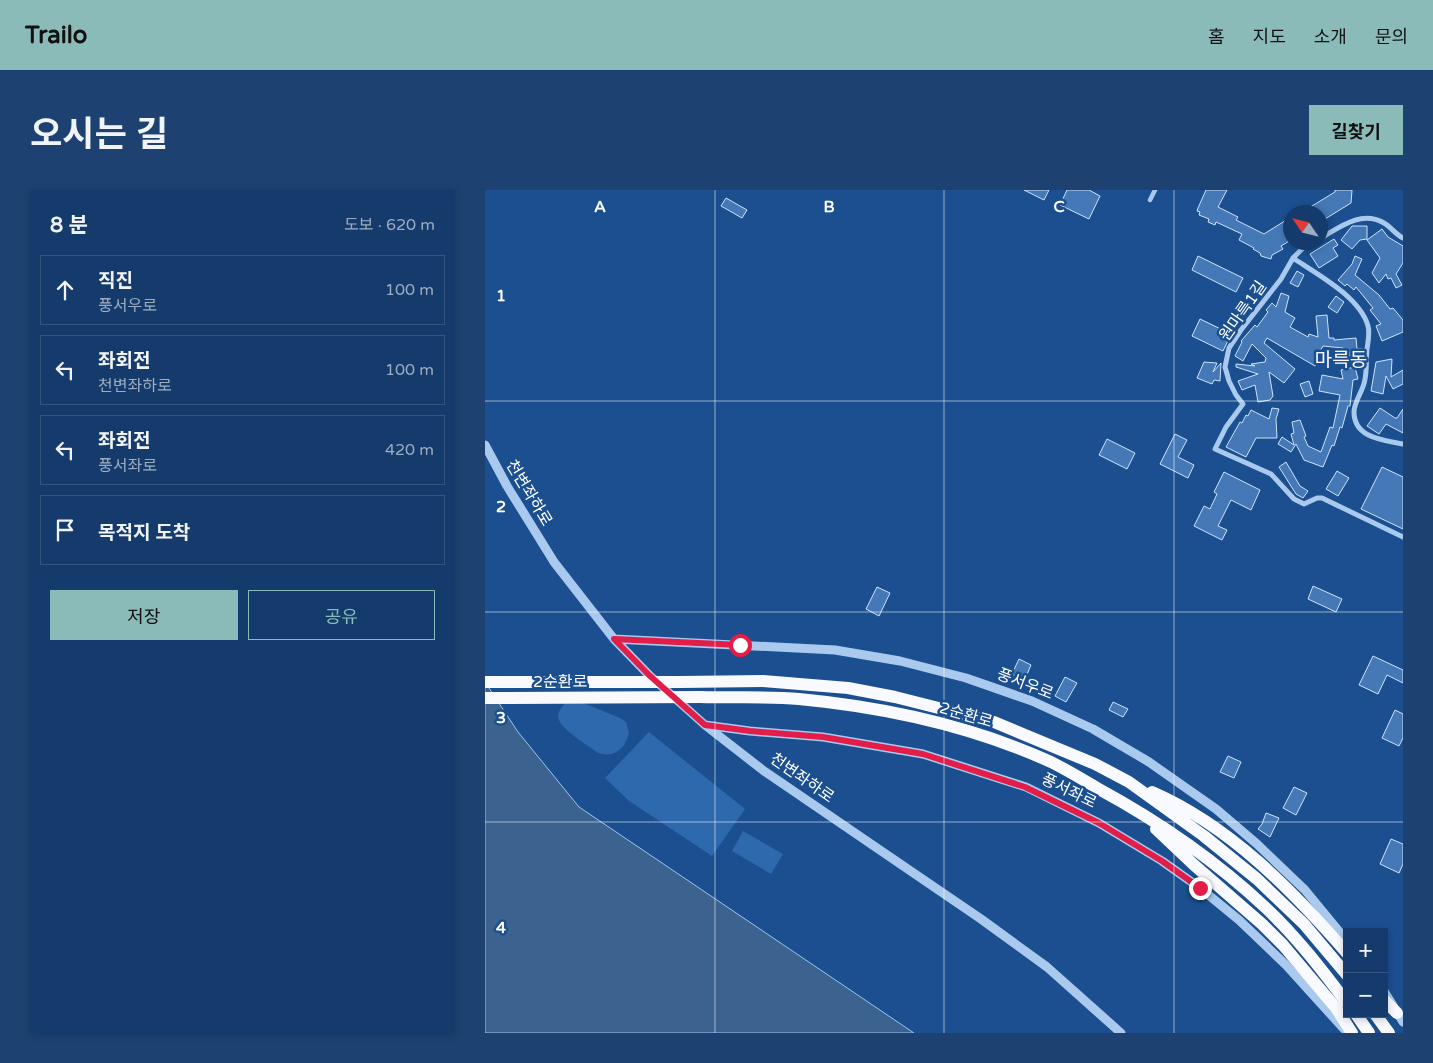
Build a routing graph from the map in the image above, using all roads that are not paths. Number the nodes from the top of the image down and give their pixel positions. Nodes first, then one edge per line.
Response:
1 (1155, 190) edge
2 (1150, 200) dead end
3 (1328, 234) edge
4 (1403, 238) edge
5 (1301, 250) edge
6 (1293, 258) junction
7 (1403, 444) edge
8 (485, 445) edge
9 (1403, 537) edge
10 (614, 639) junction
11 (485, 682) edge
12 (485, 698) edge
13 (705, 725) junction
14 (1129, 782) junction
15 (1132, 807) junction
16 (1343, 937) edge
17 (1343, 948) edge
18 (1345, 973) edge
19 (1343, 997) edge
20 (1388, 998) edge
21 (1388, 1004) edge
22 (1359, 1018) edge
23 (1378, 1018) edge
24 (1400, 1018) edge
25 (1121, 1033) edge
26 (1347, 1033) edge
27 (1352, 1033) edge
28 (1369, 1033) edge
29 (1389, 1033) edge

1 - 2 street
3 - 4 street
5 - 6 street, 원마륵1길
6 - 7 street
6 - 9 street, 원마륵1길
8 - 10 street, 천변좌하로
10 - 13 street, 천변좌하로
10 - 16 street, 풍서우로
11 - 14 highway, 2순환로, bridge
12 - 15 highway, 2순환로, bridge
13 - 25 street, 천변좌하로
13 - 26 street, 풍서좌로
14 - 17 highway
14 - 18 highway, 2순환로
15 - 19 highway, 2순환로
15 - 27 highway
20 - 24 street
21 - 24 highway
22 - 28 highway
23 - 29 highway

